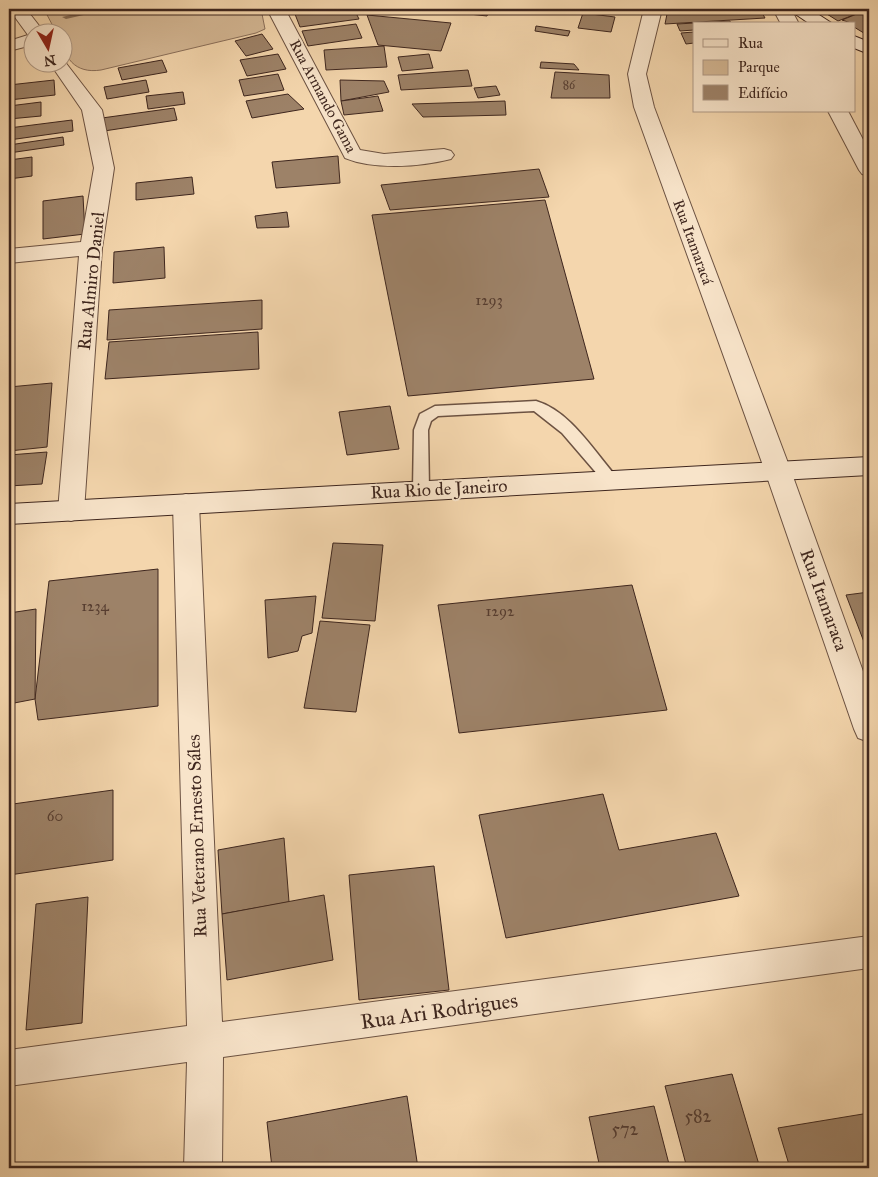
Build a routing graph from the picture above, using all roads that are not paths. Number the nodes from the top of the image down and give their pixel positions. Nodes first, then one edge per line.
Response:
1 (276, 9) edge
2 (653, 9) edge
3 (782, 9) edge
4 (798, 9) edge
5 (789, 22) edge
6 (821, 22) edge
7 (856, 42) edge
8 (22, 43) edge
9 (9, 46) edge
10 (869, 49) edge
11 (65, 72) edge
12 (839, 112) edge
13 (444, 155) dead end
14 (869, 170) edge
15 (92, 248) junction
16 (9, 256) edge
17 (869, 466) edge
18 (778, 471) junction
19 (610, 479) junction
20 (421, 490) junction
21 (186, 504) junction
22 (71, 511) junction
23 (9, 514) edge
24 (869, 729) edge
25 (869, 952) edge
26 (205, 1043) junction
27 (9, 1068) edge
28 (203, 1168) edge

1 - 13 street, Rua Armando Gama
2 - 18 street, Rua Itamaracá
3 - 5 street
4 - 6 street
7 - 10 street
8 - 9 street
11 - 15 street, Rua Almiro Daniel
12 - 14 street
15 - 16 street
15 - 22 street, Rua Almiro Daniel
17 - 18 street, Rua Rio de Janeiro
18 - 19 street, Rua Rio de Janeiro
18 - 24 street, Rua Itamaraca
19 - 20 street, Rua Rio de Janeiro
19 - 20 lane
20 - 21 street, Rua Rio de Janeiro
21 - 22 street, Rua Rio de Janeiro
21 - 26 street, Rua Veterano Ernesto Sáles
22 - 23 street, Rua Rio de Janeiro
25 - 26 street, Rua Ari Rodrigues
26 - 27 street, Rua Ari Rodrigues
26 - 28 street, Rua Veterano Ernesto Sáles

